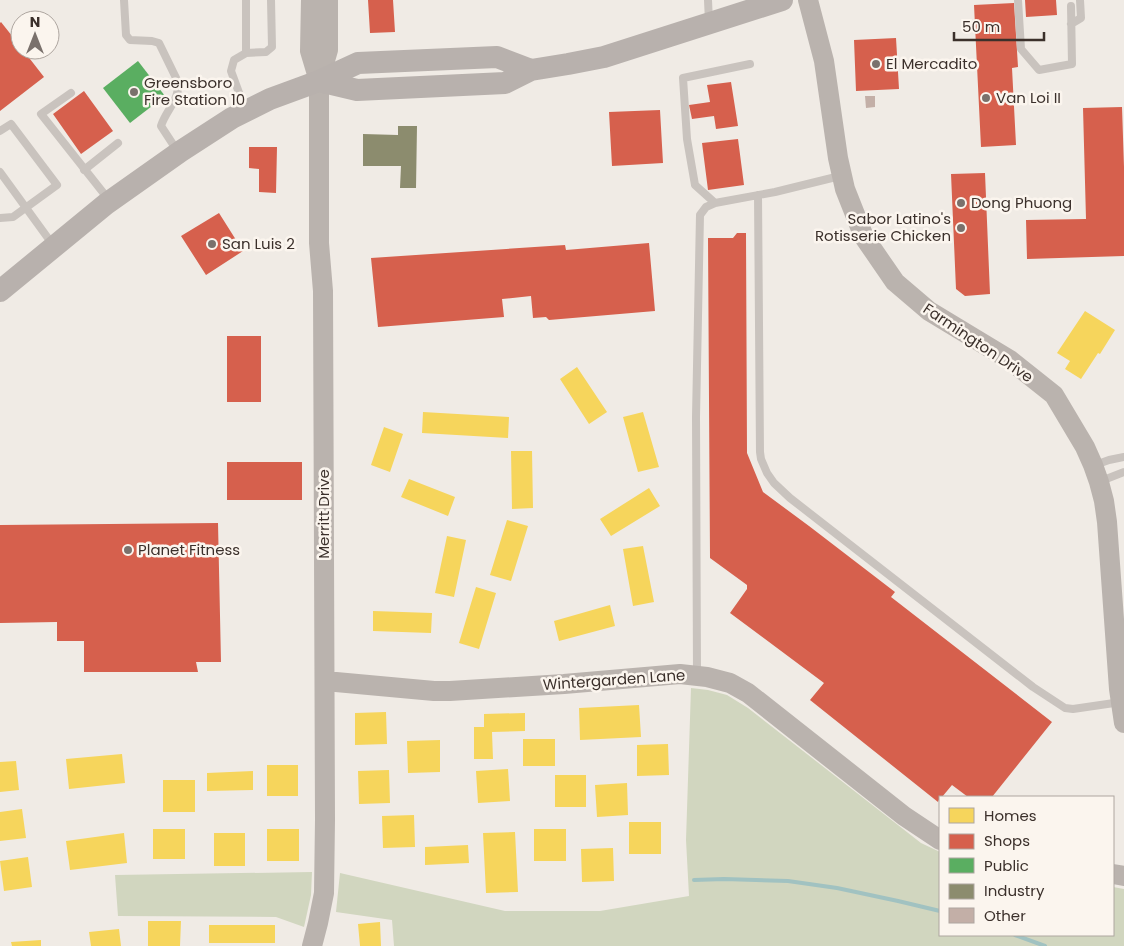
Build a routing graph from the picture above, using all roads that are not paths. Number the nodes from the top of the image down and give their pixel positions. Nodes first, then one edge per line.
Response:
1 (124, 0) edge
2 (266, 0) edge
3 (271, 0) edge
4 (311, 0) edge
5 (328, 0) edge
6 (708, 0) edge
7 (782, 0) edge
8 (808, 0) edge
9 (1018, 0) edge
10 (1080, 0) edge
11 (248, 1) edge
12 (758, 4) edge
13 (1071, 6) dead end
14 (709, 24) junction
15 (1071, 24) junction
16 (246, 53) junction
17 (750, 64) dead end
18 (319, 81) junction
19 (71, 93) dead end
20 (246, 111) junction
21 (0, 132) edge
22 (118, 144) dead end
23 (179, 152) junction
24 (84, 170) junction
25 (0, 172) edge
26 (842, 176) junction
27 (758, 195) junction
28 (110, 201) junction
29 (715, 203) junction
30 (26, 208) junction
31 (0, 218) edge
32 (54, 247) junction
33 (5, 284) edge
34 (1124, 457) edge
35 (1124, 472) edge
36 (1096, 474) junction
37 (697, 676) junction
38 (324, 681) junction
39 (1121, 702) junction
40 (1124, 723) edge
41 (939, 839) edge
42 (312, 946) edge

1 - 23 lane
2 - 3 lane
3 - 16 lane
4 - 18 street, Merritt Drive
5 - 18 street, Merritt Drive
6 - 14 lane
7 - 12 main road
8 - 26 street, Farmington Drive
9 - 15 lane
10 - 15 lane
11 - 16 lane
12 - 14 main road
13 - 15 lane
14 - 18 main road
16 - 20 lane
17 - 29 lane
18 - 20 main road
18 - 38 street, Merritt Drive
19 - 24 lane
20 - 23 main road
21 - 30 lane
22 - 24 lane
23 - 28 main road
24 - 28 lane
25 - 30 lane
26 - 27 lane
26 - 36 street, Farmington Drive
27 - 29 lane
27 - 39 lane
28 - 32 main road
29 - 37 lane
30 - 31 lane
30 - 32 lane
32 - 33 main road
34 - 36 lane
35 - 36 lane
36 - 39 street, Farmington Drive
37 - 38 street, Wintergarden Lane
37 - 41 street, Wintergarden Lane
38 - 42 street, Merritt Drive
39 - 40 street, Farmington Drive

